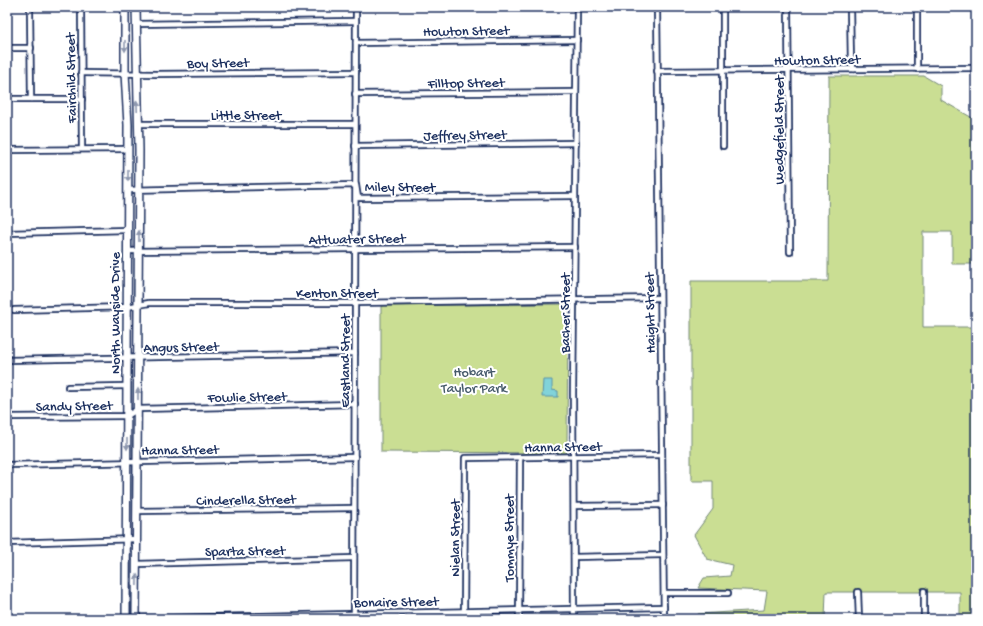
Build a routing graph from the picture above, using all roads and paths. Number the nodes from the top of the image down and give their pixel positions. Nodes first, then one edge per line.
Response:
1 (125, 7) edge
2 (136, 7) edge
3 (356, 7) edge
4 (577, 7) edge
5 (657, 7) edge
6 (723, 7) edge
7 (788, 7) edge
8 (850, 7) edge
9 (917, 7) edge
10 (81, 8) dead end
11 (30, 10) dead end
12 (356, 21) junction
13 (136, 24) junction
14 (577, 40) junction
15 (356, 43) junction
16 (7, 48) edge
17 (31, 48) junction
18 (976, 68) edge
19 (854, 69) junction
20 (917, 69) junction
21 (724, 70) junction
22 (658, 71) junction
23 (788, 71) junction
24 (356, 72) junction
25 (81, 73) junction
26 (125, 73) junction
27 (136, 73) junction
28 (576, 92) junction
29 (355, 94) junction
30 (7, 99) edge
31 (31, 99) junction
32 (82, 99) junction
33 (138, 124) junction
34 (355, 124) junction
35 (576, 143) junction
36 (355, 146) junction
37 (723, 146) dead end
38 (82, 148) junction
39 (7, 150) edge
40 (128, 150) junction
41 (139, 150) junction
42 (356, 185) junction
43 (128, 190) junction
44 (139, 190) junction
45 (575, 196) junction
46 (128, 230) junction
47 (7, 233) edge
48 (575, 247) junction
49 (356, 249) junction
50 (128, 251) junction
51 (139, 251) junction
52 (790, 252) dead end
53 (660, 298) junction
54 (575, 299) junction
55 (355, 303) junction
56 (139, 305) junction
57 (127, 307) junction
58 (14, 310) dead end
59 (355, 353) junction
60 (127, 358) junction
61 (138, 358) junction
62 (7, 360) edge
63 (127, 386) junction
64 (68, 387) dead end
65 (355, 404) junction
66 (138, 409) junction
67 (127, 416) junction
68 (8, 417) edge
69 (662, 455) junction
70 (355, 457) junction
71 (574, 457) junction
72 (465, 458) joint
73 (520, 458) junction
74 (138, 461) junction
75 (126, 464) junction
76 (7, 465) edge
77 (663, 504) junction
78 (574, 506) junction
79 (354, 508) junction
80 (137, 511) junction
81 (137, 539) junction
82 (126, 540) junction
83 (7, 543) edge
84 (663, 555) junction
85 (574, 557) junction
86 (354, 558) junction
87 (137, 564) junction
88 (924, 591) dead end
89 (858, 592) dead end
90 (664, 593) junction
91 (728, 593) dead end
92 (664, 607) junction
93 (574, 609) junction
94 (519, 610) junction
95 (464, 611) junction
96 (409, 612) junction
97 (354, 613) junction
98 (243, 617) edge
99 (136, 618) edge
100 (127, 619) edge
101 (354, 619) edge
102 (409, 619) edge
103 (464, 619) edge
104 (519, 619) edge
105 (574, 619) edge
106 (664, 619) edge
107 (859, 619) edge
108 (924, 619) edge

1 -> 26 main road, North Wayside Drive
2 - 13 main road, North Wayside Drive
3 - 12 street, Eastland Street
4 - 14 street, Bacher Street
5 - 22 street, Haight Street
6 - 21 street
7 - 23 street, Wedgefield Street
8 - 19 street
9 - 20 street
10 - 25 street, Fairchild Street
11 - 17 street
12 - 13 street
12 - 15 street, Eastland Street
13 - 27 main road, North Wayside Drive
14 - 15 street, Howton Street
14 - 28 street, Bacher Street
15 - 24 street, Eastland Street
16 - 17 street
17 - 31 street
18 - 20 street, Howton Street
19 - 20 street, Howton Street
19 - 23 street, Howton Street
21 - 22 street, Howton Street
21 - 23 street, Howton Street
21 - 37 street
22 - 53 street, Haight Street
23 - 52 street, Wedgefield Street
24 - 27 street, Boy Street
24 - 29 street, Eastland Street
25 - 26 street, Boy Street
25 - 32 street, Fairchild Street
26 - 27 street, Boy Street
26 - 40 main road, North Wayside Drive
33 -> 27 main road, North Wayside Drive
28 - 29 street, Filltop Street
28 - 35 street, Bacher Street
29 - 34 street, Eastland Street
30 - 31 street
31 - 32 street
32 - 38 street, Fairchild Street
33 - 34 street, Little Street
33 - 41 main road, North Wayside Drive
34 - 36 street, Eastland Street
35 - 36 street, Jeffrey Street
35 - 45 street, Bacher Street
36 - 42 street, Eastland Street
38 - 39 street
38 - 40 street
40 - 41 main road
40 -> 43 main road, North Wayside Drive
41 - 44 main road, North Wayside Drive
42 - 44 street, Miley Street
42 - 45 street, Miley Street
42 - 49 street, Eastland Street
43 - 44 street, Miley Street
43 - 46 main road, North Wayside Drive
51 -> 44 main road, North Wayside Drive
45 - 48 street, Bacher Street
46 - 47 street
46 - 50 main road, North Wayside Drive
48 - 49 street, Attwater Street
48 - 54 street, Bacher Street
49 - 51 street, Attwater Street
49 - 55 street, Eastland Street
50 - 51 street, Attwater Street
50 - 57 main road, North Wayside Drive
51 - 56 main road, North Wayside Drive
53 - 54 street, Kenton Street
53 - 69 street, Haight Street
54 - 55 street, Kenton Street
54 - 71 street, Bacher Street
55 - 56 street, Kenton Street
55 - 59 street, Eastland Street
56 - 57 street, Kenton Street
56 - 61 main road, North Wayside Drive
57 - 58 street, Kenton Street
57 - 60 main road, North Wayside Drive
59 - 61 street, Angus Street
59 - 65 street, Eastland Street
60 - 61 street, Angus Street
60 - 62 street, Angus Street
60 - 63 main road, North Wayside Drive
66 -> 61 main road, North Wayside Drive
63 - 64 street
63 - 67 main road, North Wayside Drive
65 - 66 street, Fowlie Street
65 - 70 street, Eastland Street
66 - 67 street, Sandy Street
66 - 74 main road, North Wayside Drive
67 - 68 street, Sandy Street
67 -> 75 main road, North Wayside Drive
69 - 71 street, Hanna Street
69 - 77 street, Haight Street
70 - 74 street, Hanna Street
70 - 79 street, Eastland Street
71 - 73 street, Hanna Street
71 - 78 street, Bacher Street
72 - 73 street, Hanna Street
72 - 95 street, Nielan Street
73 - 94 street, Tommye Street
74 - 75 street, Hanna Street
74 - 80 main road, North Wayside Drive
75 - 76 street, Hanna Street
75 - 82 main road, North Wayside Drive
77 - 78 street
77 - 84 street, Haight Street
78 - 85 street, Bacher Street
79 - 80 street, Cinderella Street
79 - 86 street, Eastland Street
80 - 81 main road, North Wayside Drive
81 - 82 street
81 - 87 main road, North Wayside Drive
82 - 83 street
82 - 100 main road, North Wayside Drive
84 - 85 street
84 - 90 street, Haight Street
85 - 93 street, Bacher Street
86 - 87 street, Sparta Street
86 - 97 street, Eastland Street
99 -> 87 main road, North Wayside Drive
88 - 108 street
89 - 107 street
90 - 91 street
90 - 92 street, Haight Street
92 - 93 street, Bonaire Street
92 - 106 street, Haight Street
93 - 94 street, Bonaire Street
93 - 105 street, Bacher Street
94 - 95 street, Bonaire Street
94 - 104 street, Tommye Street
95 - 96 street, Bonaire Street
95 - 103 street, Nielan Street
96 - 97 street, Bonaire Street
96 - 102 street
97 - 98 street, Bonaire Street
97 - 101 street, Eastland Street
98 - 99 street, Bonaire Street
99 - 100 street, Bonaire Street

